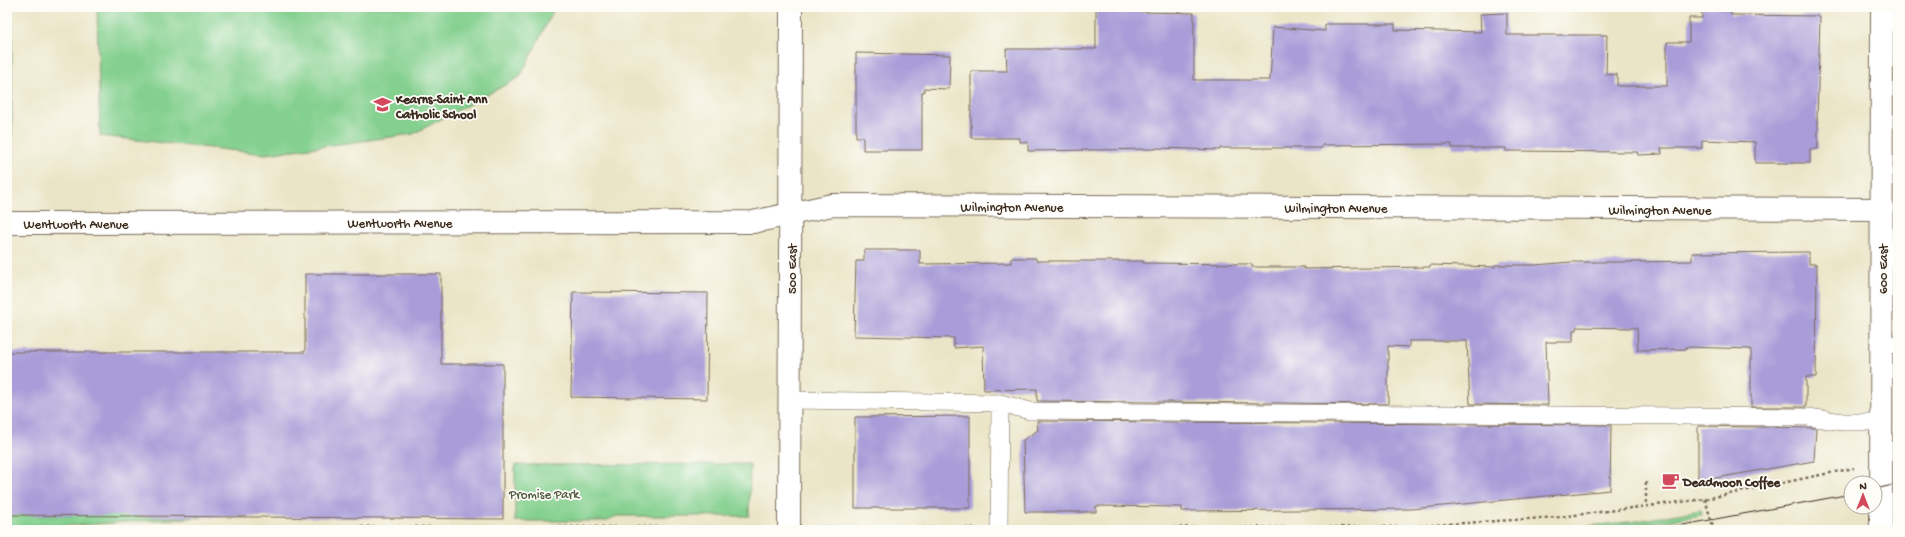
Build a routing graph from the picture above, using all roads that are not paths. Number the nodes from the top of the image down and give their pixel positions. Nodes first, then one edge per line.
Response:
1 (791, 7) edge
2 (1882, 7) edge
3 (1890, 38) edge
4 (1882, 209) junction
5 (792, 214) junction
6 (7, 223) edge
7 (1890, 345) edge
8 (790, 400) junction
9 (1000, 403) junction
10 (1881, 422) junction
11 (999, 528) road end
12 (788, 530) edge
13 (1881, 530) edge

1 - 5 street, 500 East
2 - 3 street, 600 East
3 - 4 street, 600 East
4 - 5 street, Wilmington Avenue
4 - 7 street, 600 East
5 - 6 street, Wentworth Avenue
5 - 8 street, 500 East
7 - 10 street, 600 East
8 - 9 lane
8 - 12 street, 500 East
9 - 10 lane
9 - 11 lane
10 - 13 street, 600 East

